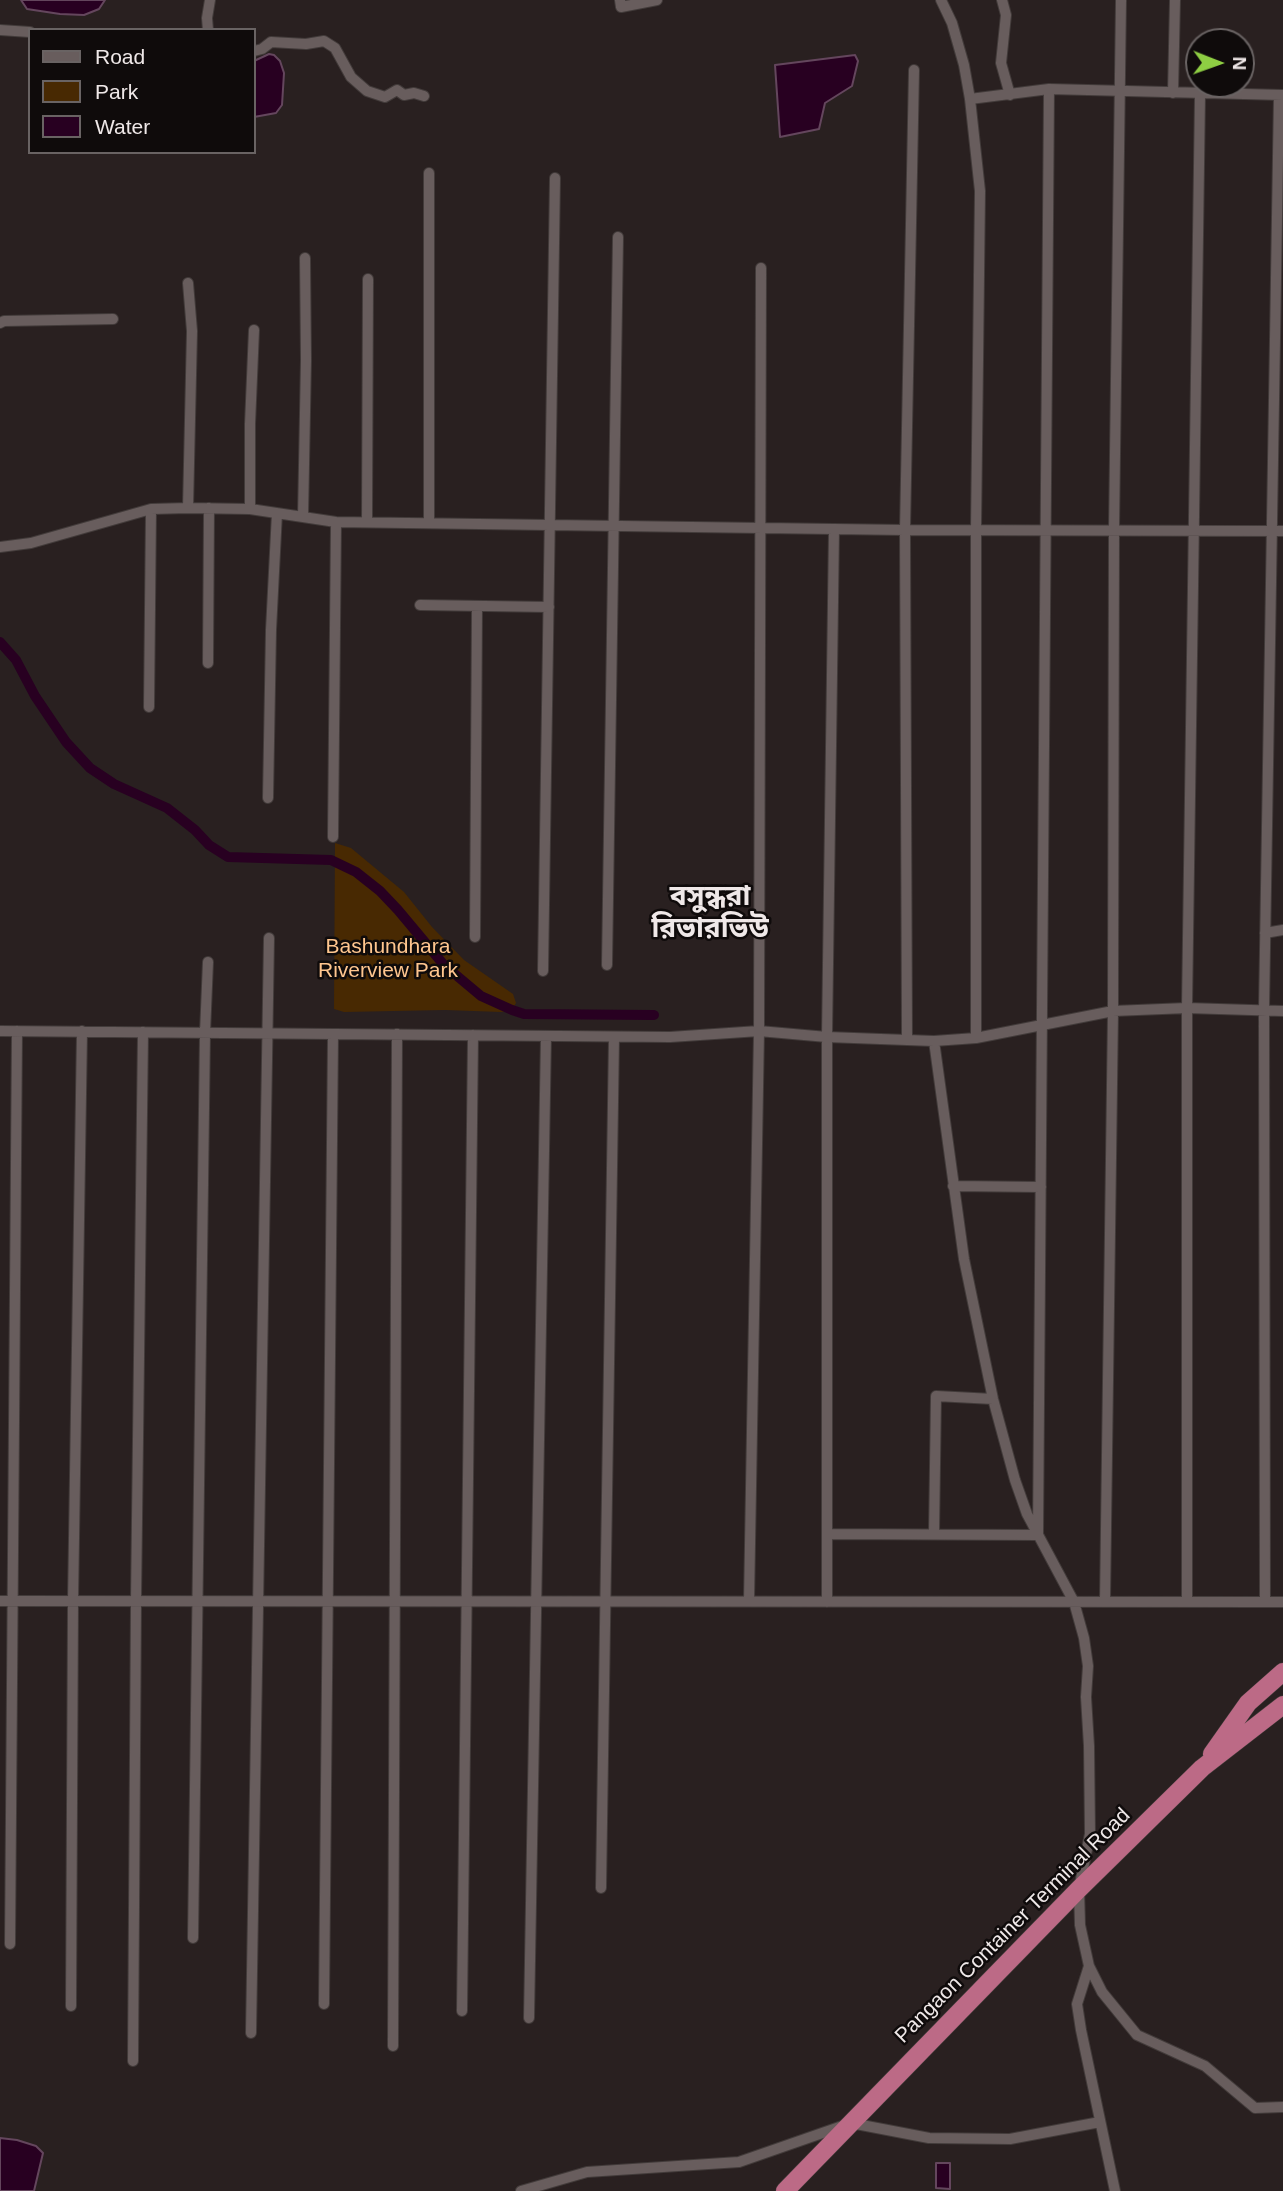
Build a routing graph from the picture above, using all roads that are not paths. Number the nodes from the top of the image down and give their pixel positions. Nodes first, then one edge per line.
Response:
1 (211, 0) edge
2 (620, 0) edge
3 (657, 0) edge
4 (942, 0) edge
5 (1002, 0) edge
6 (1121, 0) edge
7 (1175, 0) edge
8 (208, 28) edge
9 (0, 30) edge
10 (28, 32) edge
11 (256, 50) edge
12 (914, 70) dead end
13 (1049, 89) junction
14 (1121, 90) junction
15 (1173, 93) junction
16 (1185, 94) edge
17 (1010, 95) junction
18 (1255, 95) edge
19 (1281, 95) edge
20 (424, 96) dead end
21 (1200, 98) edge
22 (970, 99) junction
23 (429, 173) dead end
24 (555, 178) dead end
25 (618, 237) dead end
26 (305, 258) dead end
27 (761, 268) dead end
28 (368, 279) dead end
29 (188, 284) dead end
30 (113, 319) dead end
31 (0, 323) edge
32 (254, 330) dead end
33 (188, 508) junction
34 (209, 508) junction
35 (152, 509) junction
36 (250, 509) junction
37 (277, 513) junction
38 (303, 517) junction
39 (336, 522) junction
40 (367, 522) junction
41 (429, 523) junction
42 (550, 525) junction
43 (614, 525) junction
44 (762, 528) junction
45 (834, 529) junction
46 (905, 530) junction
47 (976, 530) junction
48 (1114, 530) junction
49 (1045, 531) junction
50 (1194, 531) junction
51 (1270, 531) junction
52 (1283, 531) edge
53 (0, 547) edge
54 (420, 605) dead end
55 (477, 606) junction
56 (549, 607) junction
57 (208, 663) dead end
58 (149, 707) dead end
59 (268, 798) dead end
60 (333, 837) dead end
61 (1283, 930) edge
62 (1265, 933) junction
63 (475, 937) dead end
64 (269, 938) dead end
65 (208, 962) dead end
66 (607, 965) dead end
67 (543, 971) dead end
68 (1187, 1008) junction
69 (1264, 1009) junction
70 (1113, 1011) junction
71 (1283, 1011) edge
72 (1043, 1026) junction
73 (0, 1031) edge
74 (18, 1031) junction
75 (82, 1031) junction
76 (759, 1031) junction
77 (143, 1032) junction
78 (205, 1032) junction
79 (268, 1033) junction
80 (333, 1034) junction
81 (397, 1034) junction
82 (473, 1035) junction
83 (546, 1036) junction
84 (614, 1037) junction
85 (827, 1037) junction
86 (976, 1038) junction
87 (907, 1040) junction
88 (934, 1041) junction
89 (953, 1186) junction
90 (1041, 1187) junction
91 (993, 1399) junction
92 (827, 1534) junction
93 (934, 1534) junction
94 (1038, 1535) junction
95 (0, 1601) edge
96 (15, 1601) junction
97 (73, 1601) junction
98 (136, 1601) junction
99 (197, 1601) junction
100 (258, 1601) junction
101 (326, 1601) junction
102 (396, 1601) junction
103 (467, 1601) junction
104 (535, 1601) junction
105 (605, 1601) junction
106 (749, 1601) junction
107 (827, 1601) junction
108 (1074, 1602) junction
109 (1105, 1602) junction
110 (1186, 1602) junction
111 (1265, 1602) junction
112 (1283, 1602) edge
113 (1283, 1672) edge
114 (1283, 1704) edge
115 (1202, 1768) junction
116 (601, 1888) dead end
117 (1079, 1889) junction
118 (193, 1938) dead end
119 (10, 1944) dead end
120 (1089, 1966) junction
121 (324, 2004) dead end
122 (71, 2006) dead end
123 (462, 2011) dead end
124 (529, 2018) dead end
125 (251, 2034) dead end
126 (394, 2046) dead end
127 (133, 2062) dead end
128 (1283, 2107) edge
129 (1100, 2122) junction
130 (851, 2123) junction
131 (521, 2191) edge
132 (785, 2191) edge
133 (1115, 2191) edge

1 - 8 street
2 - 3 street
4 - 22 street
5 - 17 street
6 - 14 street
7 - 15 street
9 - 10 street
11 - 20 street
12 - 46 street
13 - 14 street
13 - 17 street
13 - 49 street
14 - 15 street
14 - 48 street
15 - 16 street
17 - 22 street
18 - 19 street
19 - 51 street
21 - 50 street
22 - 47 street
23 - 41 street
24 - 42 street
25 - 43 street
26 - 38 street
27 - 44 street
28 - 40 street
29 - 33 street
30 - 31 street
32 - 36 street
33 - 34 street
33 - 35 street
34 - 36 street
34 - 57 street
35 - 53 street
35 - 58 street
36 - 37 street
37 - 38 street
37 - 59 street
38 - 39 street
39 - 40 street
39 - 60 street
40 - 41 street
41 - 42 street
42 - 43 street
42 - 56 street
43 - 44 street
43 - 66 street
44 - 45 street
44 - 76 street
45 - 46 street
45 - 85 street
46 - 47 street
46 - 87 street
47 - 49 street
47 - 86 street
48 - 49 street
48 - 50 street
48 - 70 street
49 - 72 street
50 - 51 street
50 - 68 street
51 - 52 street
51 - 62 street
54 - 55 street
55 - 56 street
55 - 63 street
56 - 67 street
61 - 62 street
62 - 69 street
64 - 79 street
65 - 78 street
68 - 69 street
68 - 70 street
68 - 110 street
69 - 71 street
69 - 111 street
70 - 72 street
70 - 109 street
72 - 86 street
72 - 90 street
73 - 74 street
74 - 75 street
74 - 96 street
75 - 77 street
75 - 97 street
76 - 84 street
76 - 85 street
76 - 106 street
77 - 78 street
77 - 98 street
78 - 79 street
78 - 99 street
79 - 80 street
79 - 100 street
80 - 81 street
80 - 101 street
81 - 82 street
81 - 102 street
82 - 83 street
82 - 103 street
83 - 84 street
83 - 104 street
84 - 105 street
85 - 87 street
85 - 92 street
86 - 88 street
87 - 88 street
88 - 89 street
89 - 90 street
89 - 91 street
90 - 94 street
91 - 93 street
91 - 94 street
92 - 93 street
92 - 107 street
93 - 94 street
94 - 108 street
95 - 96 street
96 - 97 street
96 - 119 street
97 - 98 street
97 - 122 street
98 - 99 street
98 - 127 street
99 - 100 street
99 - 118 street
100 - 101 street
100 - 125 street
101 - 102 street
101 - 121 street
102 - 103 street
102 - 126 street
103 - 104 street
103 - 123 street
104 - 105 street
104 - 124 street
105 - 106 street
105 - 116 street
106 - 107 street
107 - 108 street
108 - 109 street
108 - 117 street
109 - 110 street
110 - 111 street
111 - 112 street
113 - 115 highway
114 - 115 highway, Pangaon Container Terminal Road
115 - 117 highway, Pangaon Container Terminal Road
117 - 120 street
117 - 130 highway, Pangaon Container Terminal Road
120 - 128 street
120 - 129 street
129 - 130 street
129 - 133 street
130 - 131 street
130 - 132 highway, Pangaon Container Terminal Road

